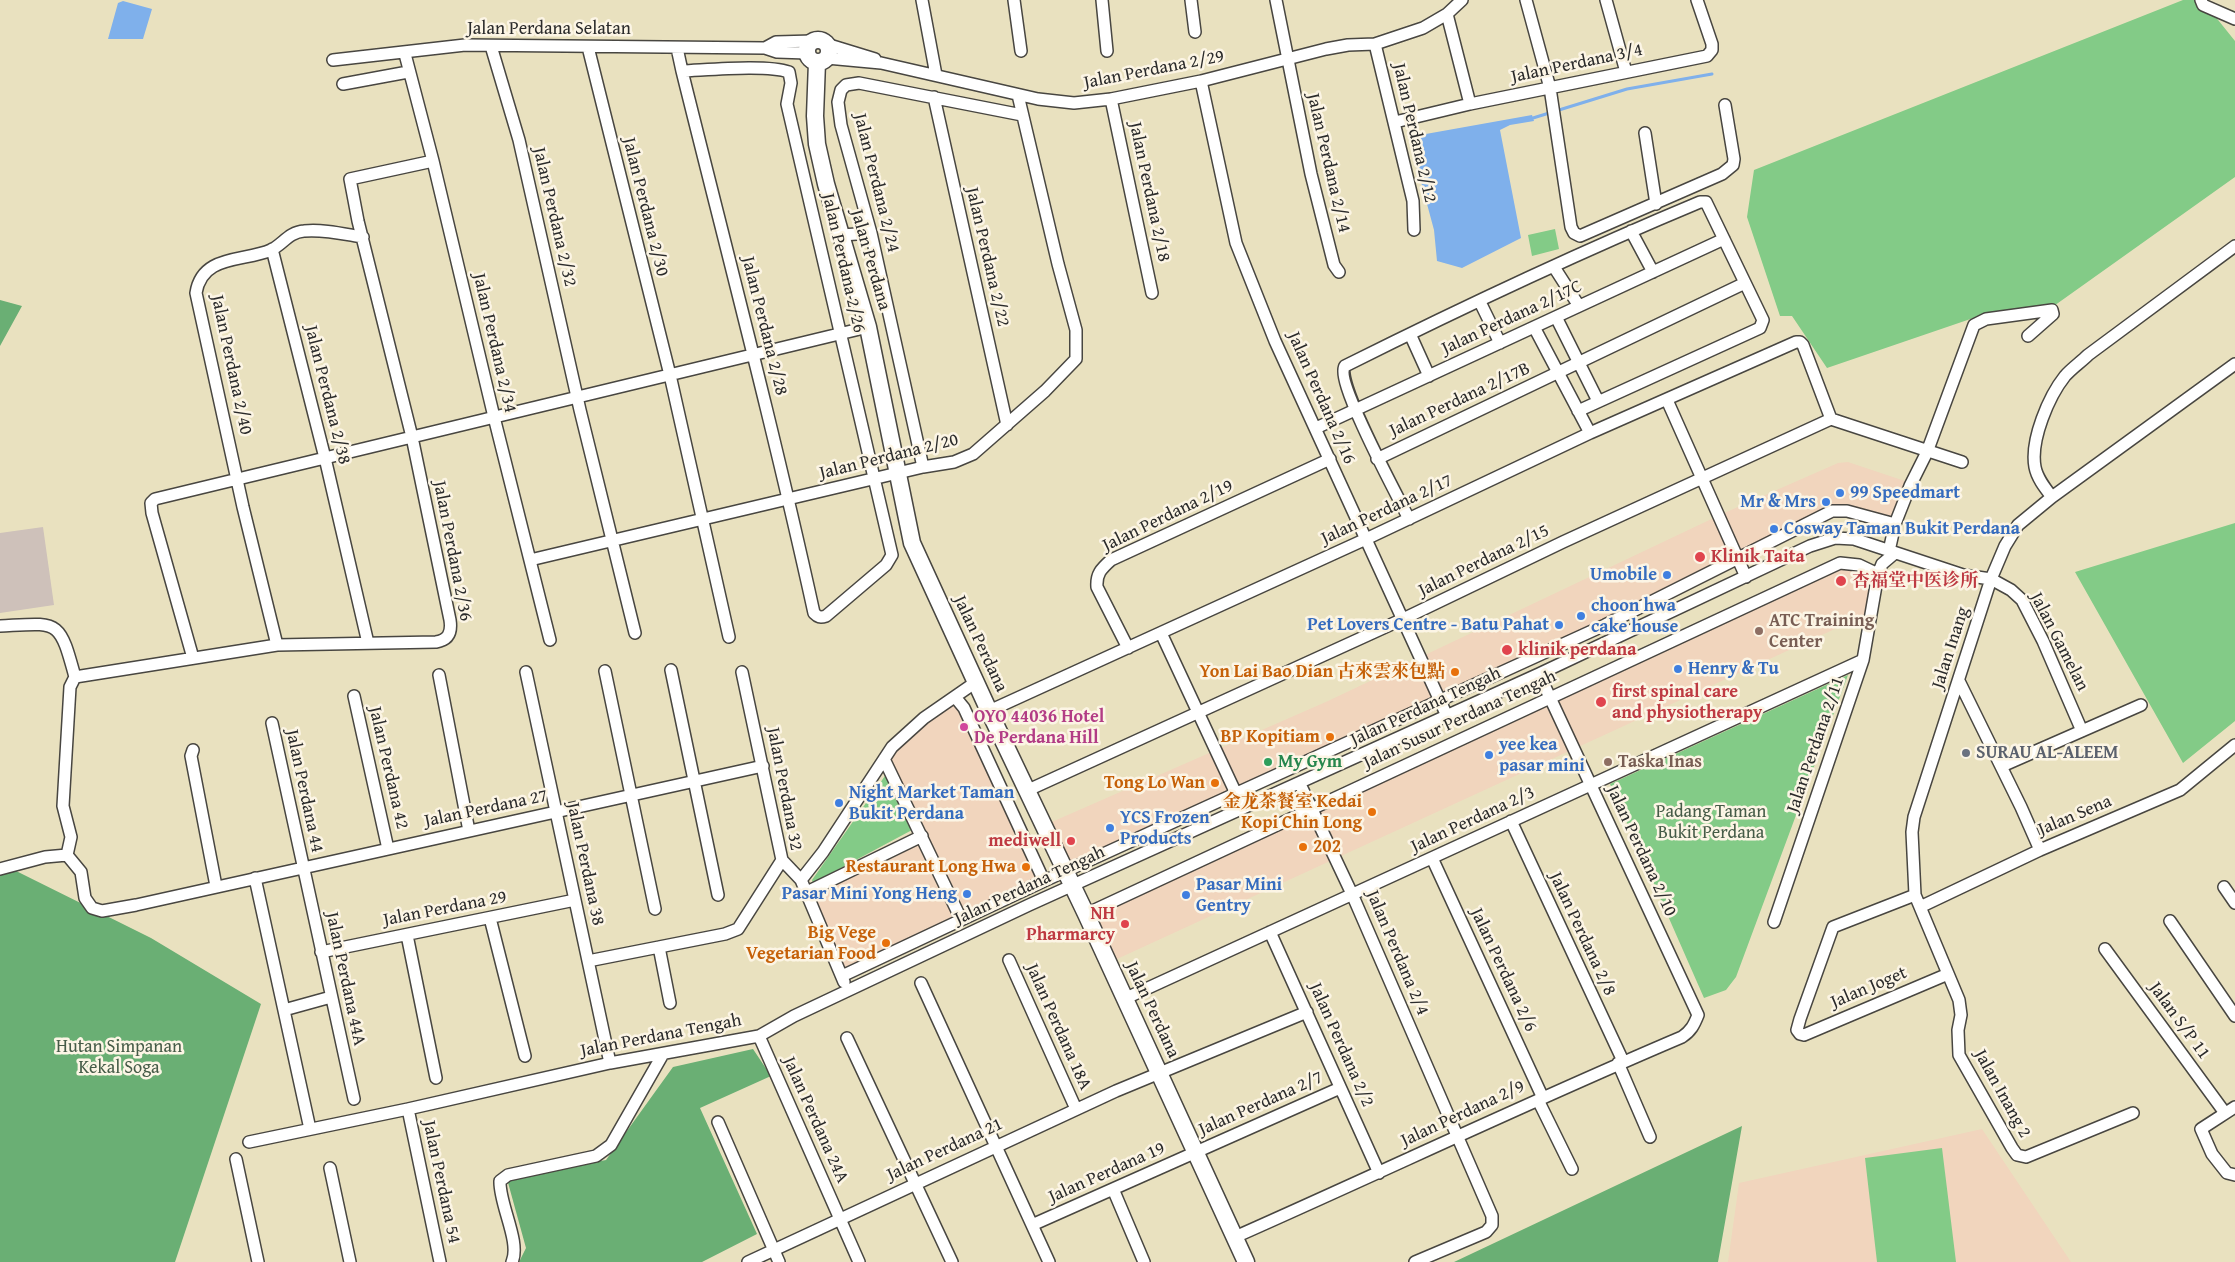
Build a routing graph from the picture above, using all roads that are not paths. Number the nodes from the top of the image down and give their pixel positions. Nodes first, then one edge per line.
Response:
1 (922, 0) edge
2 (1014, 0) edge
3 (1102, 0) edge
4 (1191, 0) edge
5 (1276, 0) edge
6 (1462, 0) edge
7 (1526, 0) edge
8 (1606, 0) edge
9 (1697, 0) edge
10 (2200, 0) edge
11 (1447, 14) junction
12 (2235, 18) edge
13 (1195, 32) dead end
14 (1375, 44) junction
15 (491, 46) junction
16 (588, 47) junction
17 (677, 48) junction
18 (1021, 51) dead end
19 (1107, 51) dead end
20 (818, 52) junction
21 (405, 54) junction
22 (1286, 59) junction
23 (333, 60) dead end
24 (682, 71) junction
25 (408, 72) junction
26 (1626, 72) junction
27 (936, 76) junction
28 (1202, 81) junction
29 (343, 84) dead end
30 (1550, 88) junction
31 (1018, 95) junction
32 (934, 97) junction
33 (1111, 98) junction
34 (1470, 104) junction
35 (1725, 105) dead end
36 (1022, 115) junction
37 (1395, 122) junction
38 (1645, 134) dead end
39 (434, 161) junction
40 (1656, 204) junction
41 (1414, 230) dead end
42 (1631, 231) junction
43 (871, 233) junction
44 (842, 235) junction
45 (363, 237) junction
46 (1724, 239) junction
47 (2235, 246) edge
48 (272, 250) junction
49 (1554, 267) junction
50 (1339, 272) dead end
51 (1653, 272) junction
52 (1745, 282) junction
53 (1152, 293) dead end
54 (1480, 302) junction
55 (1579, 306) junction
56 (1556, 317) junction
57 (868, 327) junction
58 (1534, 327) junction
59 (842, 333) junction
60 (1410, 334) junction
61 (2028, 336) dead end
62 (1500, 343) junction
63 (754, 354) junction
64 (1579, 362) junction
65 (2235, 364) edge
66 (1558, 372) junction
67 (1429, 376) junction
68 (671, 380) junction
69 (577, 397) junction
70 (1667, 400) junction
71 (1598, 401) junction
72 (1356, 410) junction
73 (1578, 411) junction
74 (494, 418) junction
75 (1831, 419) junction
76 (1007, 425) junction
77 (1316, 428) junction
78 (1590, 433) junction
79 (412, 437) junction
80 (1927, 452) junction
81 (325, 458) junction
82 (1330, 459) junction
83 (1377, 459) junction
84 (1962, 462) dead end
85 (923, 467) junction
86 (897, 474) junction
87 (1702, 478) junction
88 (237, 479) junction
89 (874, 479) junction
90 (2052, 497) junction
91 (789, 500) junction
92 (1409, 518) junction
93 (701, 519) junction
94 (1895, 524) junction
95 (1366, 539) junction
96 (613, 540) junction
97 (1892, 552) junction
98 (1738, 558) junction
99 (530, 560) junction
100 (1878, 574) junction
101 (1746, 577) junction
102 (1992, 579) junction
103 (814, 613) joint
104 (1403, 619) junction
105 (0, 626) edge
106 (635, 633) dead end
107 (1160, 633) junction
108 (729, 638) dead end
109 (550, 640) dead end
110 (368, 643) junction
111 (278, 645) junction
112 (1128, 648) junction
113 (193, 658) junction
114 (1863, 660) junction
115 (671, 670) dead end
116 (604, 671) dead end
117 (526, 672) dead end
118 (742, 672) dead end
119 (1540, 674) junction
120 (439, 675) dead end
121 (75, 678) junction
122 (1960, 681) junction
123 (976, 682) junction
124 (354, 696) dead end
125 (955, 697) junction
126 (1550, 697) junction
127 (1440, 700) junction
128 (2141, 705) dead end
129 (988, 711) junction
130 (1198, 714) junction
131 (1447, 716) junction
132 (272, 722) dead end
133 (2082, 731) junction
134 (2235, 745) edge
135 (193, 750) dead end
136 (884, 759) junction
137 (763, 766) junction
138 (2002, 766) junction
139 (695, 781) junction
140 (1300, 784) junction
141 (1591, 785) junction
142 (1026, 791) junction
143 (631, 795) junction
144 (1236, 795) junction
145 (1243, 808) junction
146 (1311, 809) junction
147 (556, 812) junction
148 (1511, 821) junction
149 (469, 831) junction
150 (922, 836) junction
151 (388, 849) junction
152 (2040, 850) junction
153 (67, 855) junction
154 (1432, 858) junction
155 (782, 860) junction
156 (303, 867) junction
157 (0, 869) edge
158 (255, 878) junction
159 (1069, 879) junction
160 (801, 880) junction
161 (1044, 881) junction
162 (216, 886) junction
163 (2224, 887) dead end
164 (807, 892) junction
165 (1352, 894) junction
166 (718, 895) dead end
167 (1915, 895) junction
168 (575, 900) junction
169 (2235, 903) edge
170 (1920, 907) junction
171 (655, 908) dead end
172 (1086, 914) junction
173 (490, 918) junction
174 (961, 919) junction
175 (2170, 921) dead end
176 (1774, 922) dead end
177 (1270, 932) junction
178 (407, 935) junction
179 (659, 947) junction
180 (2105, 949) dead end
181 (321, 952) junction
182 (1009, 960) dead end
183 (588, 961) junction
184 (1948, 974) junction
185 (842, 976) junction
186 (921, 983) dead end
187 (848, 990) junction
188 (331, 997) junction
189 (1124, 999) junction
190 (670, 1003) dead end
191 (284, 1010) junction
192 (1306, 1012) junction
193 (1698, 1015) joint
194 (1961, 1015) joint
195 (2235, 1016) edge
196 (759, 1036) junction
197 (847, 1038) dead end
198 (663, 1054) junction
199 (526, 1056) dead end
200 (1620, 1062) junction
201 (610, 1063) junction
202 (1159, 1073) junction
203 (436, 1078) dead end
204 (1340, 1088) junction
205 (1540, 1098) junction
206 (354, 1099) dead end
207 (408, 1109) junction
208 (1076, 1109) junction
209 (2230, 1110) edge
210 (2133, 1114) dead end
211 (718, 1122) dead end
212 (310, 1129) junction
213 (1650, 1137) dead end
214 (1457, 1138) junction
215 (249, 1142) dead end
216 (995, 1146) junction
217 (1196, 1152) junction
218 (236, 1159) dead end
219 (330, 1168) dead end
220 (1572, 1169) dead end
221 (1379, 1173) junction
222 (2235, 1175) edge
223 (916, 1183) junction
224 (1113, 1189) junction
225 (839, 1219) junction
226 (1032, 1225) junction
227 (1235, 1237) junction
228 (774, 1250) junction
229 (258, 1262) edge
230 (350, 1262) edge
231 (440, 1262) edge
232 (512, 1262) edge
233 (748, 1262) edge
234 (779, 1262) edge
235 (859, 1262) edge
236 (952, 1262) edge
237 (1048, 1262) edge
238 (1144, 1262) edge
239 (1246, 1262) edge
240 (1415, 1262) edge

1 - 27 street
2 - 18 street
3 - 19 street
4 - 13 street
5 - 22 street, Jalan Perdana 2/14
6 - 11 street
7 - 30 street
8 - 26 street
9 - 26 street, Jalan Perdana 3/4
10 - 12 street
11 - 14 street
11 - 34 street
14 - 22 street, Jalan Perdana 2/29
14 - 37 street, Jalan Perdana 2/12
15 - 16 street, Jalan Perdana Selatan
15 - 21 street, Jalan Perdana Selatan
15 - 69 street, Jalan Perdana 2/32
16 - 17 street, Jalan Perdana Selatan
16 - 68 street, Jalan Perdana 2/30
17 - 20 street, Jalan Perdana Selatan
17 - 24 street, Jalan Perdana 2/28
20 - 27 street, Jalan Perdana 2/29
20 - 44 street, Jalan Perdana
21 - 23 street, Jalan Perdana Selatan
21 - 25 street, Jalan Perdana 2/34
22 - 28 street, Jalan Perdana 2/29
22 - 50 street, Jalan Perdana 2/14
24 - 59 street, Jalan Perdana 2/26
24 - 63 street, Jalan Perdana 2/28
25 - 29 street
25 - 39 street, Jalan Perdana 2/34
26 - 30 street, Jalan Perdana 3/4
27 - 31 street, Jalan Perdana 2/29
28 - 33 street, Jalan Perdana 2/29
28 - 77 street, Jalan Perdana 2/16
30 - 34 street, Jalan Perdana 3/4
30 - 40 street
31 - 33 street, Jalan Perdana 2/29
31 - 36 street, Jalan Perdana 2/20
32 - 36 street, Jalan Perdana 2/24
32 - 43 street, Jalan Perdana 2/24
32 - 76 street, Jalan Perdana 2/22
33 - 53 street, Jalan Perdana 2/18
34 - 37 street, Jalan Perdana 3/4
35 - 40 street
36 - 76 street, Jalan Perdana 2/20
37 - 41 street, Jalan Perdana 2/12
38 - 40 street
39 - 45 street, Jalan Perdana 2/36
39 - 74 street, Jalan Perdana 2/34
42 - 46 street
42 - 49 street
42 - 51 street
43 - 44 street
43 - 85 street, Jalan Perdana 2/24
44 - 57 street, Jalan Perdana
45 - 48 street
45 - 79 street, Jalan Perdana 2/36
46 - 51 street, Jalan Perdana 2/17C
46 - 52 street
47 - 90 street
48 - 81 street, Jalan Perdana 2/38
48 - 88 street, Jalan Perdana 2/40
49 - 54 street
49 - 55 street
51 - 55 street, Jalan Perdana 2/17C
52 - 64 street, Jalan Perdana 2/17B
52 - 71 street
54 - 60 street
54 - 62 street
55 - 56 street, Jalan Perdana 2/17C
56 - 58 street, Jalan Perdana 2/17C
56 - 64 street
57 - 59 street
57 - 86 street, Jalan Perdana
58 - 62 street, Jalan Perdana 2/17C
58 - 66 street
59 - 63 street
59 - 89 street, Jalan Perdana 2/26
60 - 67 street
60 - 72 street
61 - 80 street
62 - 67 street, Jalan Perdana 2/17C
63 - 68 street
63 - 91 street, Jalan Perdana 2/28
64 - 66 street, Jalan Perdana 2/17B
64 - 71 street
65 - 90 street, Jalan Inang
66 - 73 street
66 - 83 street, Jalan Perdana 2/17B
67 - 72 street, Jalan Perdana 2/17C
68 - 69 street
68 - 93 street, Jalan Perdana 2/30
69 - 74 street
69 - 96 street, Jalan Perdana 2/32
70 - 75 street, Jalan Perdana 2/17
70 - 78 street, Jalan Perdana 2/17
70 - 87 street
71 - 73 street
72 - 77 street, Jalan Perdana 2/17C
72 - 83 street
73 - 78 street
74 - 79 street
74 - 99 street, Jalan Perdana 2/34
75 - 80 street
75 - 87 street, Jalan Perdana 2/15
76 - 85 street, Jalan Perdana 2/20
77 - 82 street, Jalan Perdana 2/16
78 - 92 street, Jalan Perdana 2/17
79 - 81 street
79 - 110 street, Jalan Perdana 2/36
80 - 84 street
80 - 94 street
81 - 88 street
81 - 110 street, Jalan Perdana 2/38
82 - 95 street, Jalan Perdana 2/16
82 - 112 street, Jalan Perdana 2/19
83 - 92 street
85 - 86 street, Jalan Perdana 2/20
86 - 89 street, Jalan Perdana 2/20
86 - 123 street, Jalan Perdana
87 - 98 street
87 - 104 street, Jalan Perdana 2/15
88 - 111 street, Jalan Perdana 2/40
88 - 113 street
89 - 91 street, Jalan Perdana 2/20
89 - 103 street, Jalan Perdana 2/26
90 - 102 street, Jalan Inang
91 - 93 street, Jalan Perdana 2/20
91 - 103 street, Jalan Perdana 2/28
92 - 95 street, Jalan Perdana 2/17
93 - 96 street, Jalan Perdana 2/20
93 - 108 street, Jalan Perdana 2/30
94 - 97 street
94 - 98 street, Jalan Susur Perdana Tengah
95 - 104 street, Jalan Perdana 2/16
95 - 107 street, Jalan Perdana 2/17
96 - 99 street, Jalan Perdana 2/20
96 - 106 street
97 - 100 street, Jalan Perdana 2/11
97 - 101 street, Jalan Perdana Tengah
97 - 102 street, Jalan Perdana Tengah
98 - 101 street
98 - 127 street, Jalan Susur Perdana Tengah
99 - 109 street, Jalan Perdana 2/34
100 - 114 street, Jalan Perdana 2/11
100 - 126 street, Jalan Susur Perdana Tengah
101 - 119 street, Jalan Perdana Tengah
102 - 122 street, Jalan Inang
102 - 133 street, Jalan Gamelan
104 - 127 street, Jalan Perdana 2/16
104 - 130 street, Jalan Perdana 2/15
105 - 121 street
107 - 112 street, Jalan Perdana 2/17
107 - 130 street
110 - 111 street, Jalan Perdana 2/36
111 - 113 street, Jalan Perdana 2/36
112 - 129 street, Jalan Perdana 2/17
113 - 121 street, Jalan Perdana 2/36
114 - 141 street, Jalan Perdana 2/3
114 - 176 street, Jalan Perdana 2/11
115 - 139 street
116 - 143 street
117 - 147 street, Jalan Perdana 38
118 - 137 street, Jalan Perdana 32
119 - 126 street, Jalan Perdana 2/10
119 - 131 street, Jalan Perdana Tengah
120 - 149 street
121 - 153 street
122 - 138 street
122 - 167 street, Jalan Inang
123 - 125 street
123 - 129 street, Jalan Perdana
124 - 151 street, Jalan Perdana 42
125 - 136 street
125 - 161 street
126 - 141 street, Jalan Perdana 2/10
126 - 146 street, Jalan Susur Perdana Tengah
127 - 131 street, Jalan Perdana 2/16
127 - 144 street, Jalan Susur Perdana Tengah
128 - 133 street
129 - 142 street, Jalan Perdana
130 - 142 street, Jalan Perdana 2/15
130 - 144 street
131 - 140 street, Jalan Perdana Tengah
132 - 156 street, Jalan Perdana 44
133 - 138 street
134 - 152 street, Jalan Sena
135 - 162 street
136 - 150 street
136 - 160 street
137 - 139 street, Jalan Perdana 27
137 - 155 street, Jalan Perdana 32
138 - 152 street
139 - 143 street, Jalan Perdana 27
139 - 166 street
140 - 145 street, Jalan Perdana Tengah
140 - 146 street, Jalan Perdana 2/4
141 - 148 street, Jalan Perdana 2/3
141 - 193 street, Jalan Perdana 2/10
142 - 159 street, Jalan Perdana
143 - 147 street, Jalan Perdana 27
143 - 171 street
144 - 145 street
144 - 159 street, Jalan Susur Perdana Tengah
145 - 159 street, Jalan Perdana Tengah
146 - 165 street, Jalan Perdana 2/4
146 - 172 street, Jalan Susur Perdana Tengah
147 - 149 street, Jalan Perdana 27
147 - 168 street, Jalan Perdana 38
148 - 154 street, Jalan Perdana 2/3
148 - 200 street, Jalan Perdana 2/8
149 - 151 street, Jalan Perdana 27
150 - 164 street
150 - 174 street
151 - 156 street, Jalan Perdana 27
152 - 170 street, Jalan Sena
153 - 157 street
153 - 162 street, Jalan Perdana 27
154 - 165 street, Jalan Perdana 2/3
154 - 205 street, Jalan Perdana 2/6
155 - 160 street
155 - 179 street, Jalan Perdana 32
156 - 158 street, Jalan Perdana 27
156 - 181 street, Jalan Perdana 44A
158 - 162 street, Jalan Perdana 27
158 - 191 street
159 - 161 street
159 - 172 street, Jalan Perdana
159 - 187 street, Jalan Perdana Tengah
160 - 164 street
161 - 174 street
163 - 169 street
164 - 185 street
165 - 177 street, Jalan Perdana 2/3
165 - 214 street, Jalan Perdana 2/4
167 - 170 street, Jalan Inang
167 - 184 street, Jalan Joget
168 - 173 street, Jalan Perdana 29
168 - 183 street, Jalan Perdana 38
170 - 184 street, Jalan Inang
172 - 189 street, Jalan Perdana
173 - 178 street, Jalan Perdana 29
173 - 199 street
174 - 185 street
175 - 195 street
177 - 189 street, Jalan Perdana 2/3
177 - 192 street, Jalan Perdana 2/2
178 - 181 street, Jalan Perdana 29
178 - 203 street
179 - 183 street, Jalan Perdana 32
179 - 190 street
180 - 209 street, Jalan S/P 11
181 - 188 street, Jalan Perdana 44A
182 - 208 street, Jalan Perdana 18A
183 - 201 street, Jalan Perdana 38
184 - 194 street, Jalan Inang
185 - 187 street
186 - 216 street
187 - 196 street, Jalan Perdana Tengah
188 - 191 street
188 - 206 street, Jalan Perdana 44A
189 - 202 street, Jalan Perdana
191 - 212 street
192 - 202 street, Jalan Perdana 21
192 - 204 street, Jalan Perdana 2/2
193 - 200 street, Jalan Perdana 2/9
194 - 210 street, Jalan Inang 2
196 - 198 street, Jalan Perdana Tengah
196 - 225 street, Jalan Perdana 24A
197 - 223 street
198 - 201 street, Jalan Perdana Tengah
198 - 232 street
200 - 205 street, Jalan Perdana 2/9
200 - 213 street, Jalan Perdana 2/8
201 - 207 street, Jalan Perdana Tengah
202 - 208 street, Jalan Perdana 21
202 - 217 street, Jalan Perdana
204 - 217 street, Jalan Perdana 2/7
204 - 221 street, Jalan Perdana 2/2
205 - 214 street, Jalan Perdana 2/9
205 - 220 street, Jalan Perdana 2/6
207 - 212 street, Jalan Perdana Tengah
207 - 231 street, Jalan Perdana 54
208 - 216 street, Jalan Perdana 21
209 - 222 street
211 - 228 street
212 - 215 street, Jalan Perdana Tengah
214 - 221 street, Jalan Perdana 2/9
214 - 240 street, Jalan Perdana 2/4
216 - 223 street, Jalan Perdana 21
216 - 226 street
217 - 224 street, Jalan Perdana 19
217 - 227 street, Jalan Perdana
218 - 229 street
219 - 230 street
221 - 227 street, Jalan Perdana 2/9
223 - 225 street, Jalan Perdana 21
223 - 236 street
224 - 226 street, Jalan Perdana 19
224 - 238 street
225 - 228 street, Jalan Perdana 21
225 - 235 street, Jalan Perdana 24A
226 - 237 street
227 - 239 street, Jalan Perdana
228 - 233 street, Jalan Perdana 21
228 - 234 street

